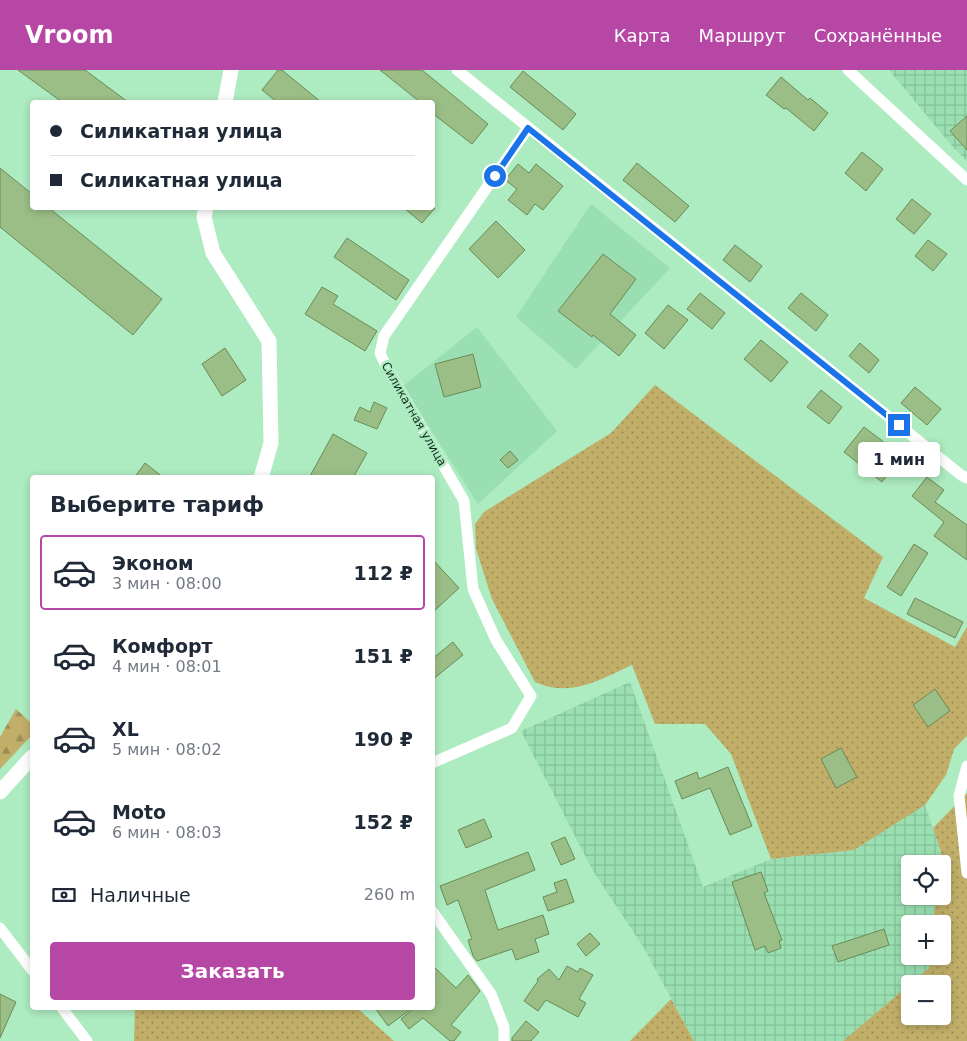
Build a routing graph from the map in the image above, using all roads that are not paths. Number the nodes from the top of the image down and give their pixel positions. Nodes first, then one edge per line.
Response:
1 (230, 70) edge
2 (457, 70) edge
3 (848, 70) edge
4 (225, 100) edge
5 (528, 128) junction
6 (967, 180) edge
7 (206, 210) edge
8 (262, 475) edge
9 (967, 478) edge
10 (30, 759) edge
11 (435, 762) edge
12 (967, 766) edge
13 (0, 792) edge
14 (967, 873) edge
15 (435, 915) edge
16 (0, 928) edge
17 (30, 967) edge
18 (64, 1010) edge
19 (88, 1041) edge
20 (504, 1041) edge

1 - 4 street
2 - 5 street
3 - 6 street
5 - 9 street
5 - 11 street, Силикатная улица
7 - 8 street
10 - 13 street
12 - 14 street
15 - 20 street
16 - 17 street
18 - 19 street

